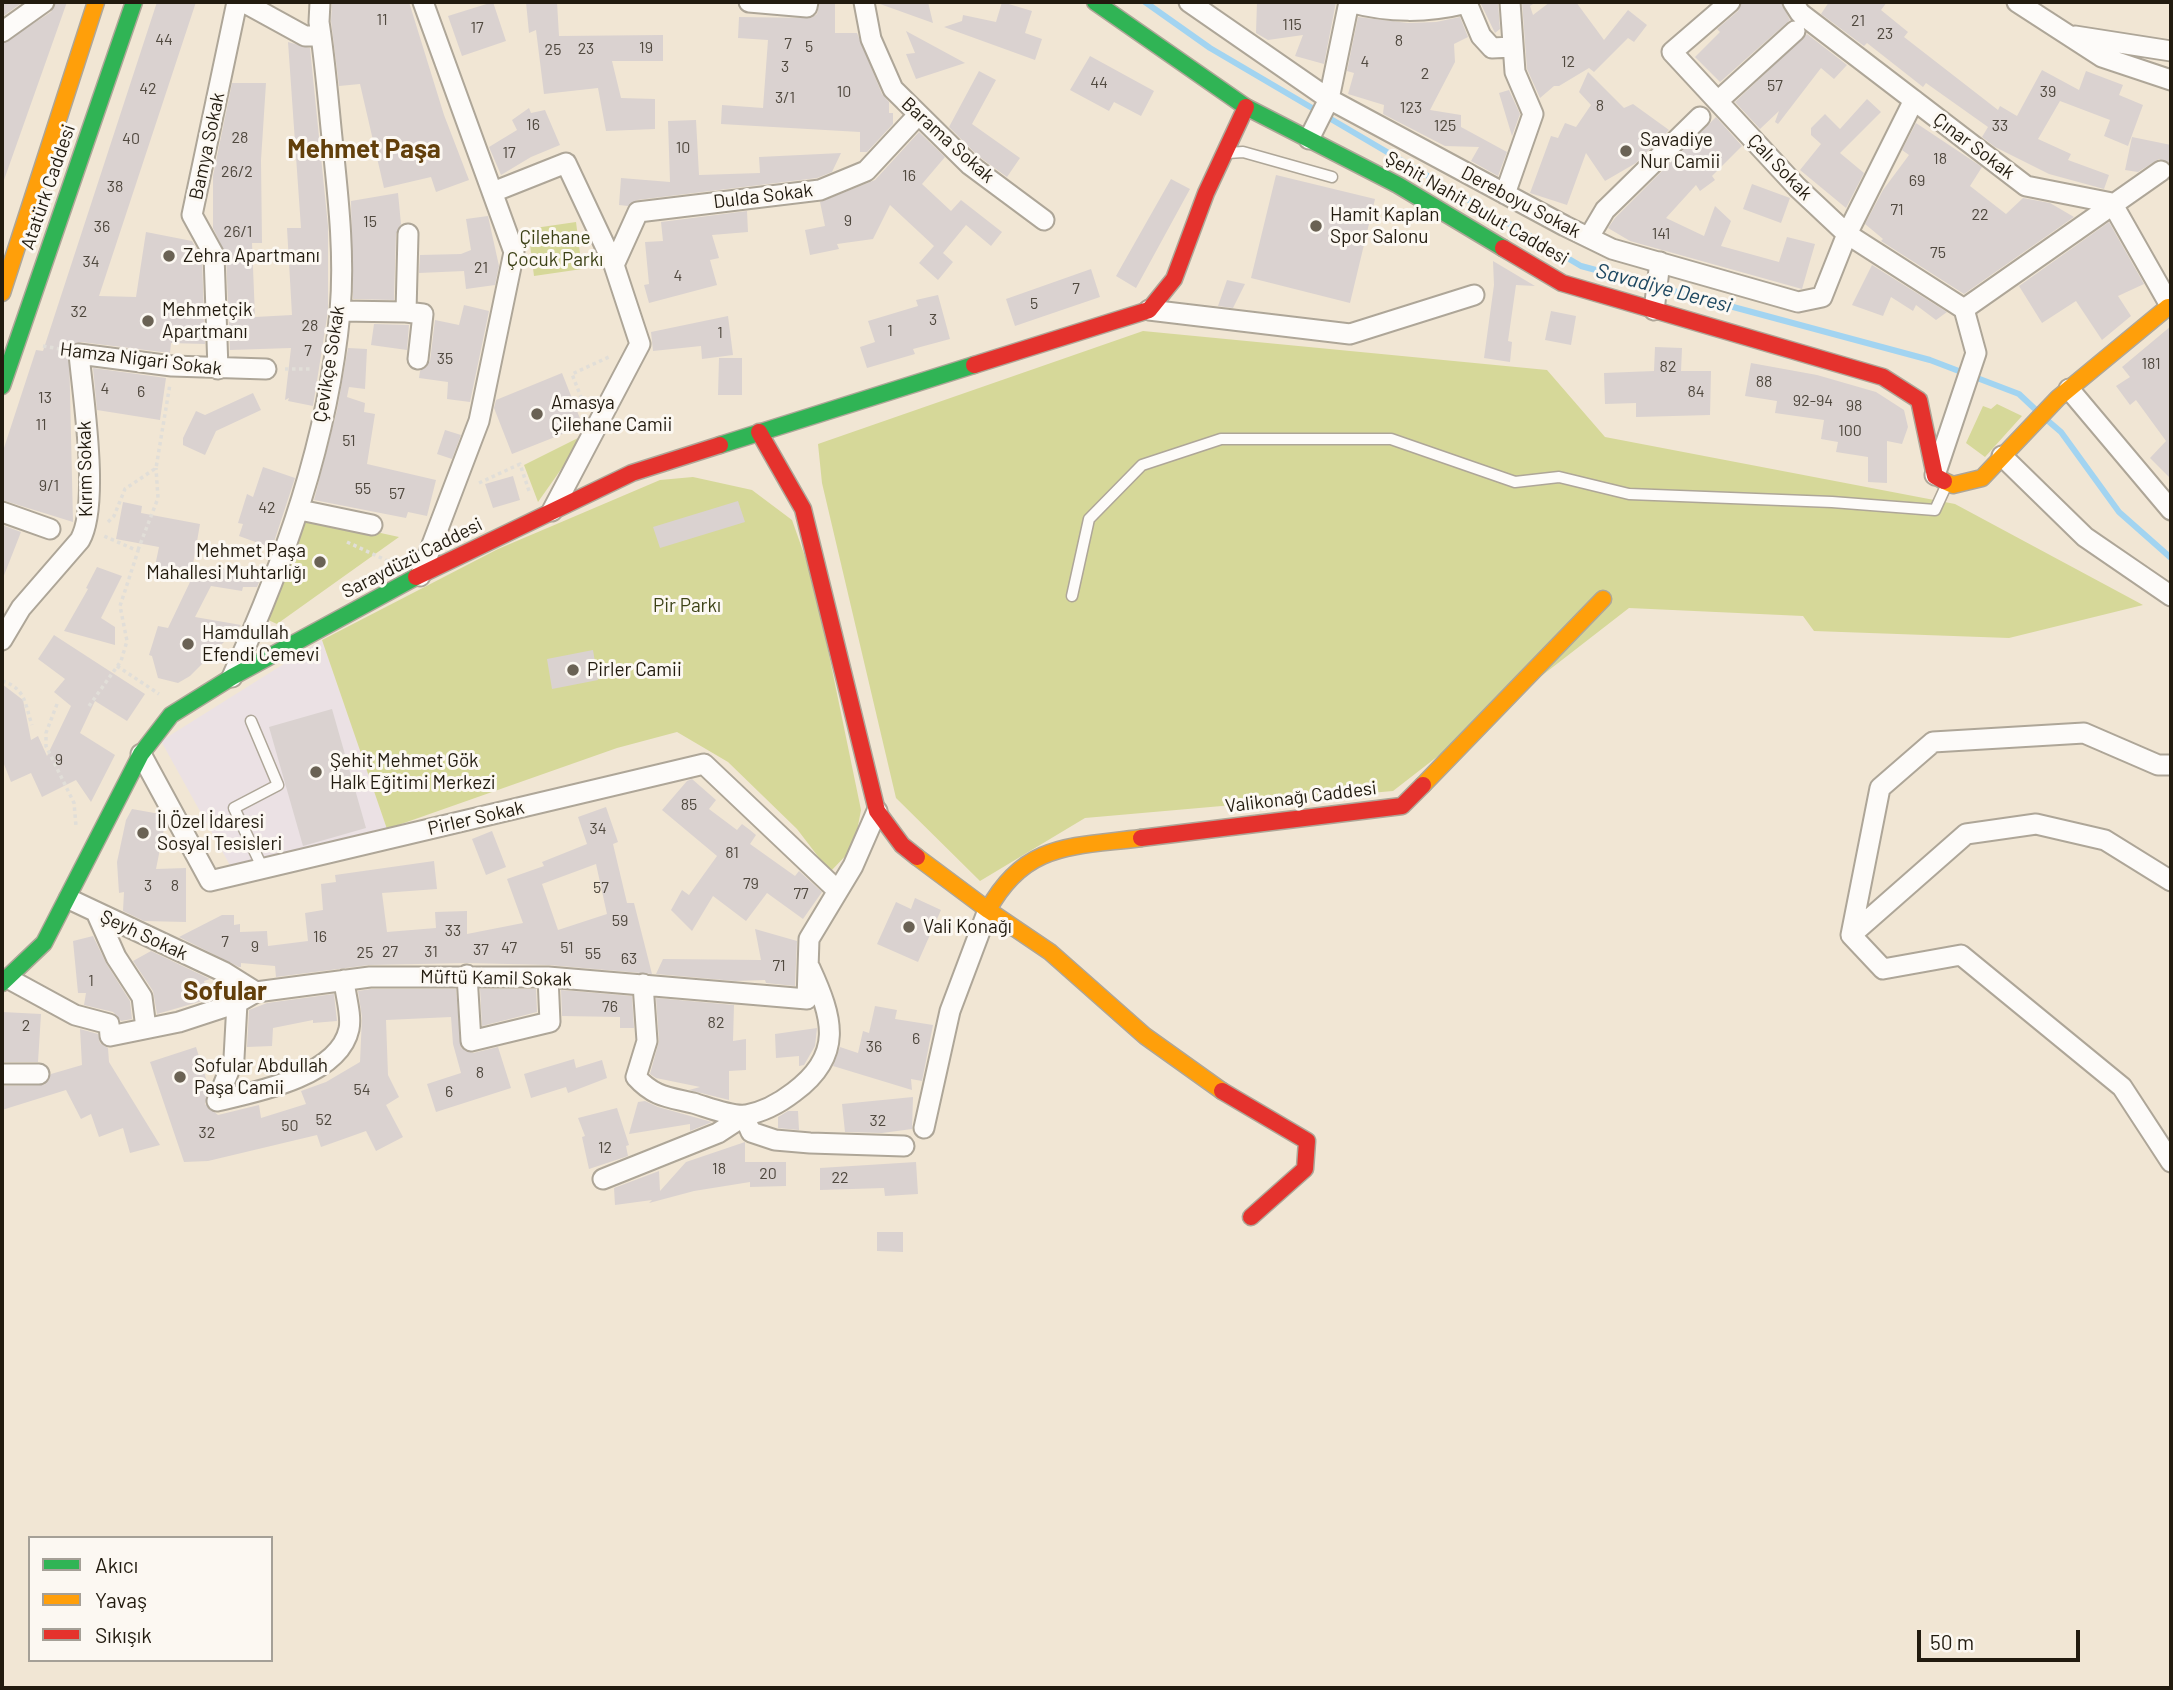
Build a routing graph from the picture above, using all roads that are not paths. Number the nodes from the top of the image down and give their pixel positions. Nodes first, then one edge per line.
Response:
1 (44, 2) edge
2 (96, 2) edge
3 (134, 2) edge
4 (240, 2) edge
5 (320, 2) edge
6 (423, 2) edge
7 (749, 2) edge
8 (808, 2) edge
9 (864, 2) edge
10 (1095, 2) edge
11 (1189, 2) edge
12 (1349, 2) edge
13 (1510, 2) edge
14 (1730, 2) edge
15 (1793, 2) edge
16 (2017, 2) edge
17 (1795, 31) dead end
18 (2, 32) edge
19 (2067, 35) junction
20 (321, 36) junction
21 (1512, 47) junction
22 (2171, 51) edge
23 (2171, 80) edge
24 (1329, 99) junction
25 (1914, 100) junction
26 (1718, 101) junction
27 (1246, 107) junction
28 (918, 115) junction
29 (1700, 117) dead end
30 (1309, 139) junction
31 (1225, 153) junction
32 (2161, 172) dead end
33 (1332, 177) dead end
34 (490, 186) junction
35 (1505, 194) junction
36 (2112, 203) junction
37 (1044, 220) dead end
38 (408, 234) dead end
39 (1847, 234) junction
40 (1589, 237) junction
41 (614, 265) junction
42 (1659, 267) junction
43 (2, 293) edge
44 (1474, 295) dead end
45 (1654, 305) junction
46 (2170, 306) edge
47 (1964, 309) junction
48 (1149, 310) junction
49 (340, 311) junction
50 (406, 312) junction
51 (79, 354) joint
52 (418, 359) dead end
53 (218, 369) junction
54 (266, 369) road end
55 (2, 386) edge
56 (2063, 393) junction
57 (759, 432) junction
58 (2003, 456) junction
59 (1941, 479) junction
60 (2169, 502) edge
61 (300, 510) junction
62 (552, 511) junction
63 (2, 512) edge
64 (372, 525) dead end
65 (50, 529) dead end
66 (420, 576) junction
67 (1072, 596) dead end
68 (2171, 596) edge
69 (1603, 599) dead end
70 (2, 640) edge
71 (232, 677) junction
72 (251, 721) dead end
73 (141, 754) junction
74 (2171, 765) edge
75 (877, 811) junction
76 (263, 869) junction
77 (2171, 881) edge
78 (838, 891) junction
79 (69, 899) junction
80 (988, 910) junction
81 (96, 912) junction
82 (1851, 935) junction
83 (808, 964) junction
84 (467, 975) junction
85 (548, 977) junction
86 (344, 980) junction
87 (6, 981) edge
88 (643, 984) junction
89 (256, 992) junction
90 (237, 1003) junction
91 (146, 1028) junction
92 (2, 1074) edge
93 (39, 1074) dead end
94 (744, 1116) junction
95 (924, 1128) dead end
96 (904, 1146) dead end
97 (2171, 1162) edge
98 (603, 1179) dead end
99 (1251, 1217) dead end

1 - 18 street
2 - 43 street, Atatürk Caddesi
3 - 55 street, Atatürk Caddesi
4 - 20 street
4 - 53 street, Bamya Sokak
5 - 20 street, Çevikçe Sokak
6 - 34 street
7 - 8 street
9 - 28 street, Barama Sokak
10 - 27 street, Şehit Nahit Bulut Caddesi
11 - 24 street, Dereboyu Sokak
12 - 21 street
12 - 24 street
13 - 21 street
14 - 26 street, Çalı Sokak
15 - 25 street, Çınar Sokak
16 - 19 street
17 - 26 street
19 - 22 street
19 - 23 street
20 - 49 street, Çevikçe Sokak
21 - 35 street
24 - 30 street
24 - 35 street, Dereboyu Sokak
25 - 36 street, Çınar Sokak
25 - 39 street
26 - 39 street, Çalı Sokak
27 - 30 street, Şehit Nahit Bulut Caddesi
27 - 31 street
28 - 37 street, Barama Sokak
28 - 41 street, Dulda Sokak
29 - 40 street
30 - 45 street, Şehit Nahit Bulut Caddesi
31 - 33 lane
31 - 48 street
32 - 36 street
34 - 41 street
34 - 66 street
35 - 40 street, Dereboyu Sokak
36 - 46 street
36 - 47 street
38 - 50 street
39 - 42 street, Dereboyu Sokak
39 - 47 street, Çalı Sokak
40 - 42 street, Dereboyu Sokak
41 - 62 street
42 - 45 street
44 - 48 street
45 - 59 street, Şehit Nahit Bulut Caddesi
46 - 56 street
47 - 59 street
48 - 57 street, Saraydüzü Caddesi
49 - 50 street
49 - 61 street, Çevikçe Sokak
50 - 52 street
51 - 53 street, Hamza Nigari Sokak
51 - 70 street, Kırım Sokak
53 - 54 street, Hamza Nigari Sokak
56 - 58 street
56 - 60 street
57 - 62 street, Saraydüzü Caddesi
57 - 75 street
58 - 59 street
58 - 68 street
59 - 67 lane
61 - 64 street
61 - 71 street, Çevikçe Sokak
62 - 66 street, Saraydüzü Caddesi
63 - 65 street
66 - 71 street, Saraydüzü Caddesi
69 - 80 street, Valikonağı Caddesi
71 - 73 street, Saraydüzü Caddesi
72 - 76 lane
73 - 76 street, Pirler Sokak
73 - 79 street, Saraydüzü Caddesi
74 - 82 street
75 - 78 street, Müftü Kamil Sokak
75 - 80 street
76 - 78 street, Pirler Sokak
77 - 82 street
78 - 83 street, Müftü Kamil Sokak
79 - 81 street, Şeyh Sokak
79 - 87 street, Saraydüzü Caddesi
80 - 95 street
80 - 99 street
81 - 89 street, Şeyh Sokak
81 - 91 street
82 - 97 street
83 - 88 street, Müftü Kamil Sokak
83 - 94 street
84 - 85 street, Müftü Kamil Sokak
84 - 85 street
84 - 86 street, Müftü Kamil Sokak
85 - 88 street, Müftü Kamil Sokak
86 - 89 street, Müftü Kamil Sokak
86 - 90 street
87 - 91 street, Müftü Kamil Sokak
88 - 94 street
89 - 90 street, Müftü Kamil Sokak
90 - 91 street, Müftü Kamil Sokak
92 - 93 street
94 - 96 street
94 - 98 street

